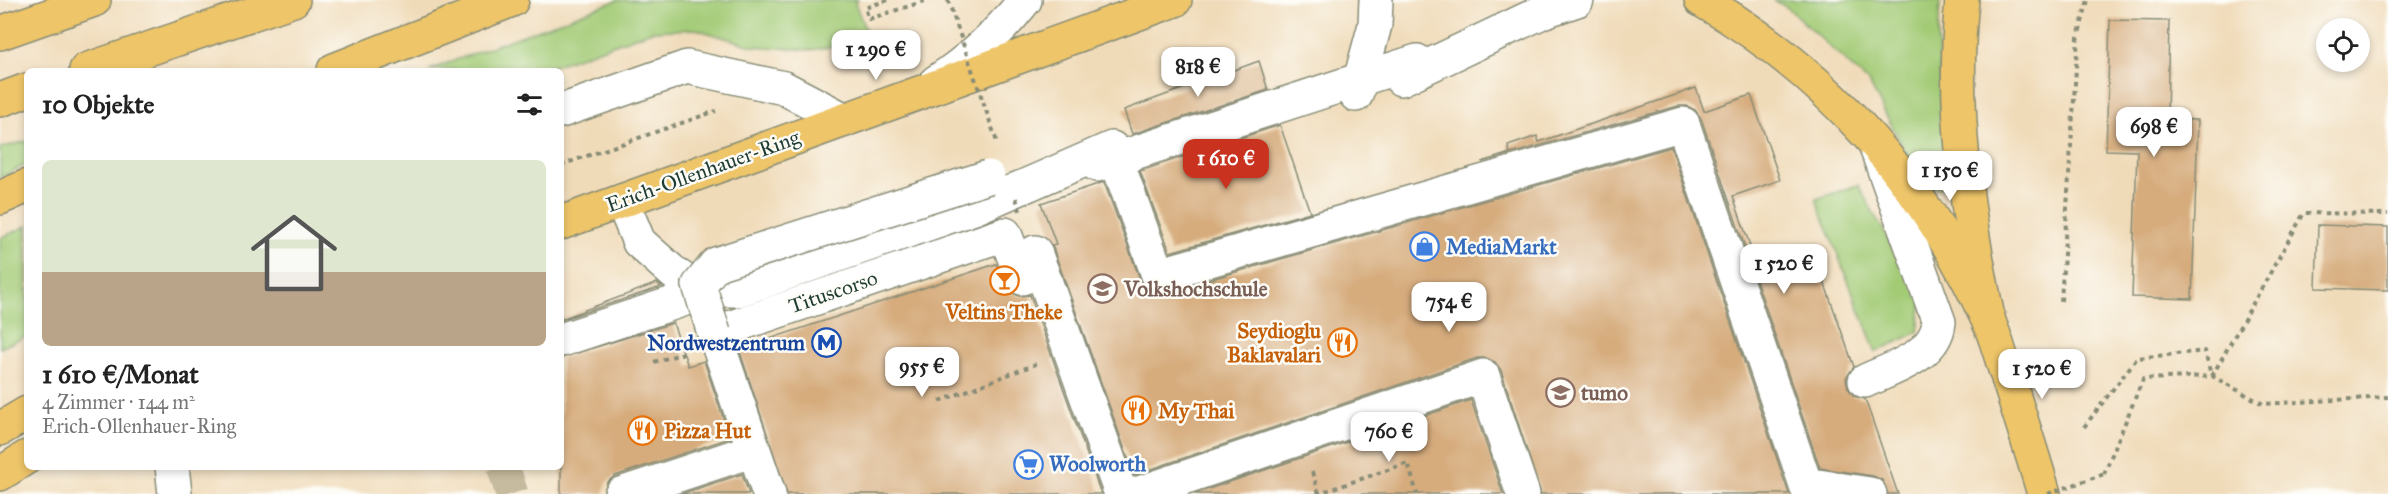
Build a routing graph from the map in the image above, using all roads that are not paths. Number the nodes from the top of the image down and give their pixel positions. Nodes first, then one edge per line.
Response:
1 (94, 0) edge
2 (293, 0) edge
3 (513, 0) edge
4 (1025, 0) edge
5 (1175, 0) edge
6 (1376, 0) edge
7 (1577, 0) edge
8 (1701, 0) edge
9 (1962, 0) edge
10 (1984, 0) edge
11 (0, 33) edge
12 (1417, 61) dead end
13 (92, 68) edge
14 (339, 68) edge
15 (1960, 71) junction
16 (924, 89) junction
17 (24, 91) edge
18 (1355, 98) junction
19 (0, 100) edge
20 (564, 110) edge
21 (845, 120) junction
22 (1873, 139) junction
23 (1112, 148) junction
24 (24, 187) edge
25 (993, 191) junction
26 (0, 198) edge
27 (622, 201) junction
28 (564, 222) edge
29 (1989, 322) junction
30 (714, 333) junction
31 (564, 339) edge
32 (1475, 377) junction
33 (1865, 381) dead end
34 (24, 415) edge
35 (0, 429) edge
36 (754, 450) junction
37 (24, 459) edge
38 (172, 470) edge
39 (0, 474) edge
40 (1816, 491) edge
41 (175, 494) edge
42 (621, 494) edge
43 (769, 494) edge
44 (1123, 494) edge
45 (1136, 494) edge
46 (1506, 494) edge
47 (1523, 494) edge
48 (1870, 494) edge
49 (2046, 494) edge

1 - 11 main road
2 - 13 main road
3 - 14 main road
4 - 16 street
5 - 16 main road, Erich-Ollenhauer-Ring
6 - 18 street
7 - 18 street
8 - 22 main road
9 - 15 main road
10 - 15 main road
12 - 25 street
15 - 29 main road
16 - 21 main road, Erich-Ollenhauer-Ring
17 - 19 main road
18 - 23 street
20 - 21 street, Erich-Ollenhauer-Ring
21 - 27 main road, Erich-Ollenhauer-Ring
22 - 29 main road
22 - 33 street
23 - 25 street
23 - 27 street
23 - 40 street
24 - 26 main road
25 - 30 street, bridge
25 - 31 street
27 - 28 main road, Erich-Ollenhauer-Ring
29 - 49 main road
30 - 36 street
30 - 44 street, Tituscorso
32 - 44 street, Tituscorso
32 - 45 street
32 - 46 street
32 - 47 street
34 - 35 main road
36 - 42 street
36 - 43 street
37 - 39 main road
38 - 41 street
40 - 48 street

